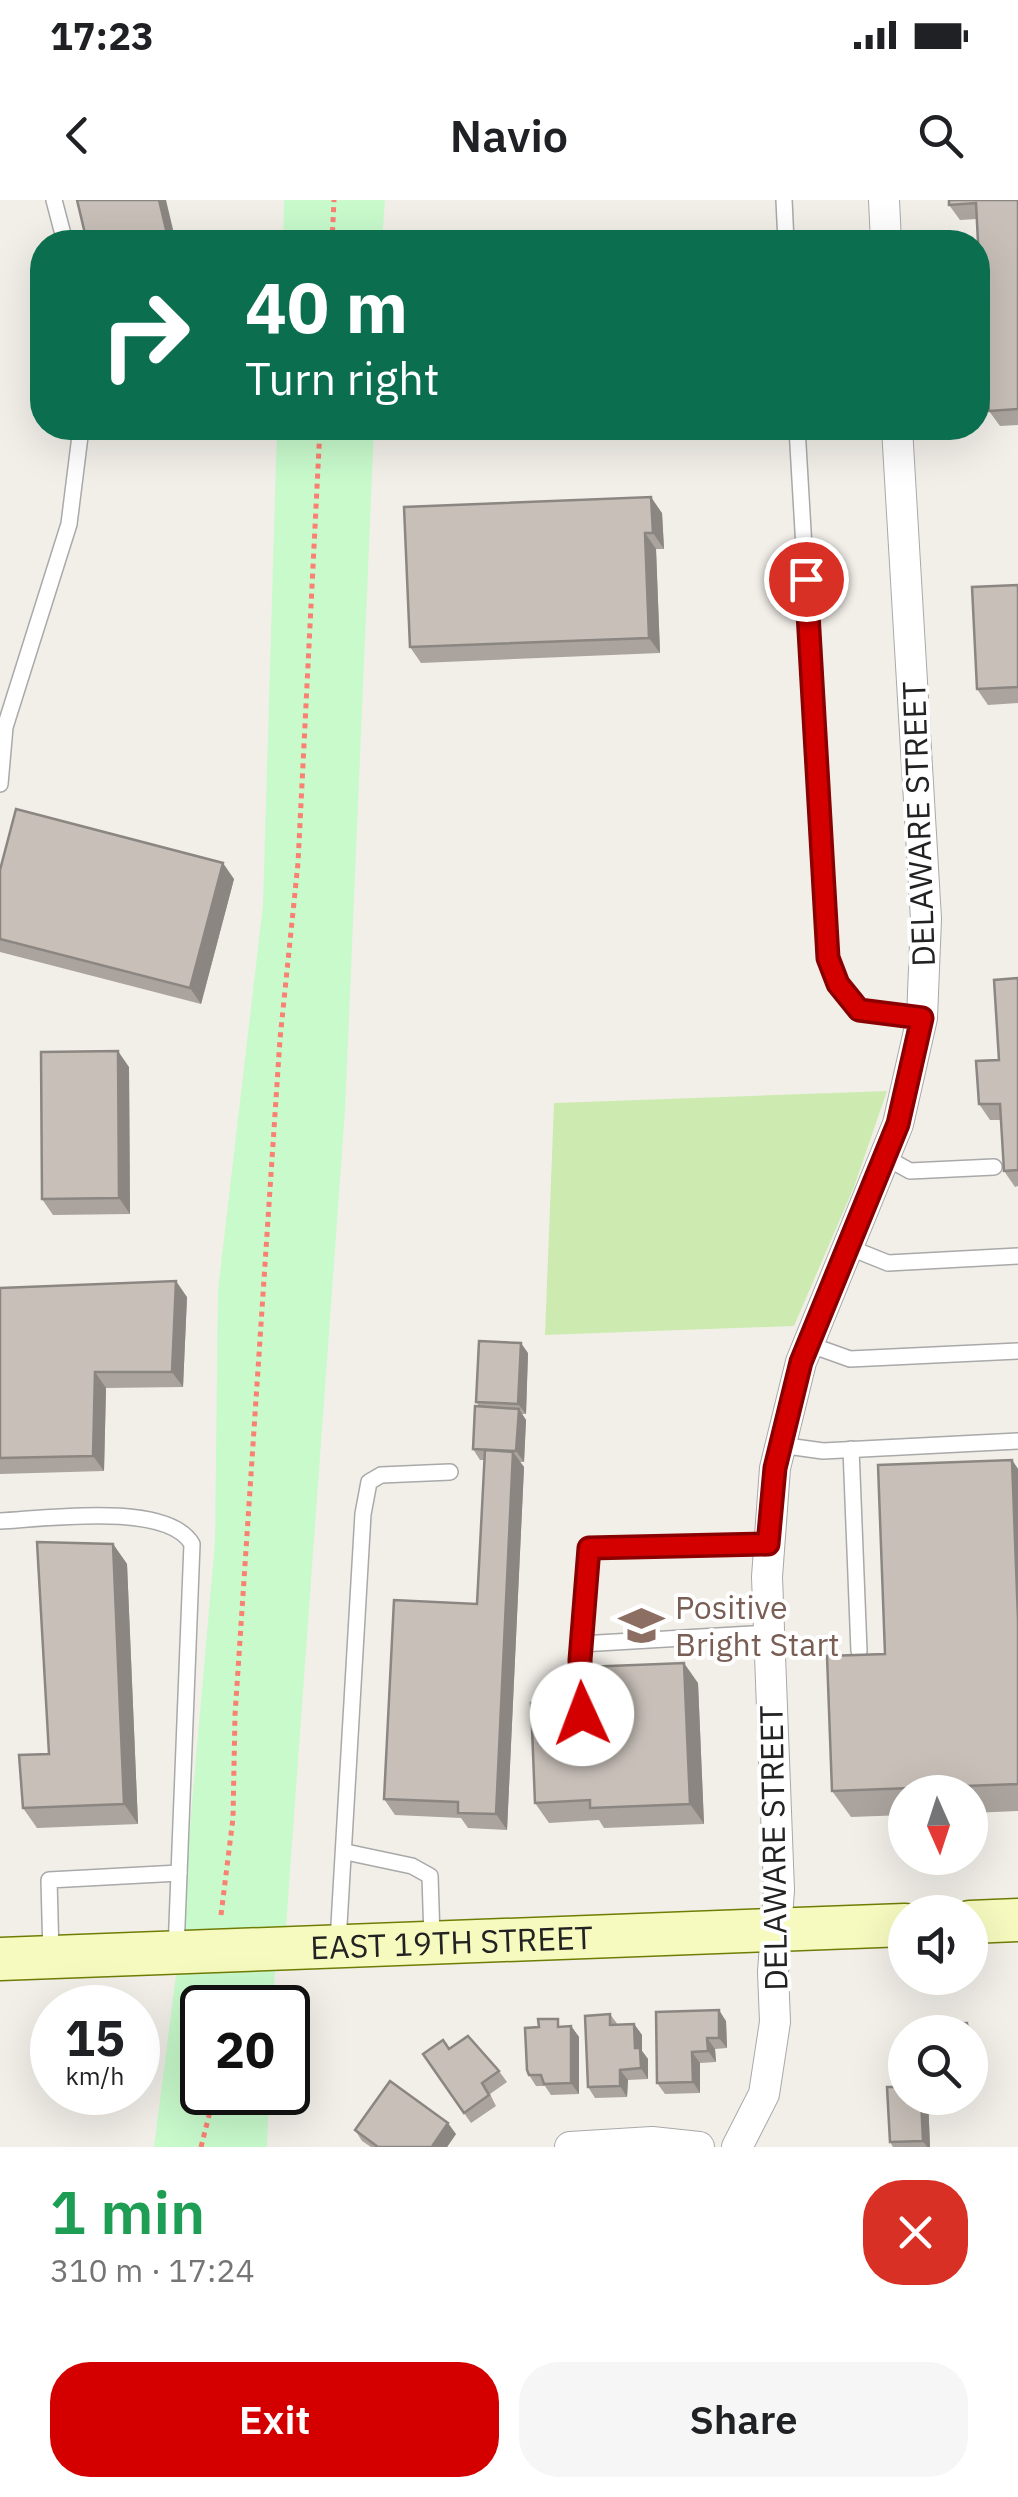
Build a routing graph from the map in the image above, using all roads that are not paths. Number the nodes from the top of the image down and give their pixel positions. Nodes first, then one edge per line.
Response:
1 (54, 200) edge
2 (784, 200) edge
3 (884, 200) edge
4 (62, 230) edge
5 (785, 230) edge
6 (885, 230) edge
7 (79, 440) edge
8 (798, 440) edge
9 (898, 440) edge
10 (0, 784) edge
11 (922, 1018) junction
12 (885, 1157) junction
13 (994, 1167) dead end
14 (848, 1247) junction
15 (1018, 1256) edge
16 (808, 1344) junction
17 (1018, 1351) edge
18 (1018, 1441) edge
19 (780, 1444) junction
20 (850, 1449) junction
21 (450, 1472) dead end
22 (0, 1521) edge
23 (768, 1544) junction
24 (769, 1634) junction
25 (581, 1644) junction
26 (859, 1651) edge
27 (582, 1714) edge
28 (346, 1852) junction
29 (179, 1872) junction
30 (1018, 1920) edge
31 (988, 1921) edge
32 (888, 1926) edge
33 (776, 1930) junction
34 (432, 1943) junction
35 (338, 1946) junction
36 (176, 1952) junction
37 (50, 1957) junction
38 (0, 1959) edge
39 (570, 2147) edge
40 (699, 2147) edge
41 (737, 2147) edge

1 - 4 lane
2 - 5 lane
3 - 6 street
7 - 10 lane
8 - 11 lane
9 - 11 street, DELAWARE STREET
11 - 12 street, DELAWARE STREET
12 - 13 lane
12 - 14 street, DELAWARE STREET
14 - 15 lane
14 - 16 street, DELAWARE STREET
16 - 17 lane
16 - 19 street, DELAWARE STREET
18 - 20 lane
19 - 20 lane
19 - 23 street, DELAWARE STREET
20 - 26 lane
21 - 28 lane
22 - 29 lane
23 - 24 street, DELAWARE STREET
23 - 25 lane
24 - 25 lane
24 - 33 street, DELAWARE STREET
25 - 27 lane
28 - 34 lane
28 - 35 lane
29 - 36 lane
29 - 37 lane
30 - 31 main road
32 - 33 main road, EAST 19TH STREET
33 - 34 main road, EAST 19TH STREET
33 - 41 street, DELAWARE STREET
34 - 35 main road, EAST 19TH STREET
35 - 36 main road, EAST 19TH STREET
36 - 37 main road, EAST 19TH STREET
37 - 38 main road, EAST 19TH STREET
39 - 40 street

